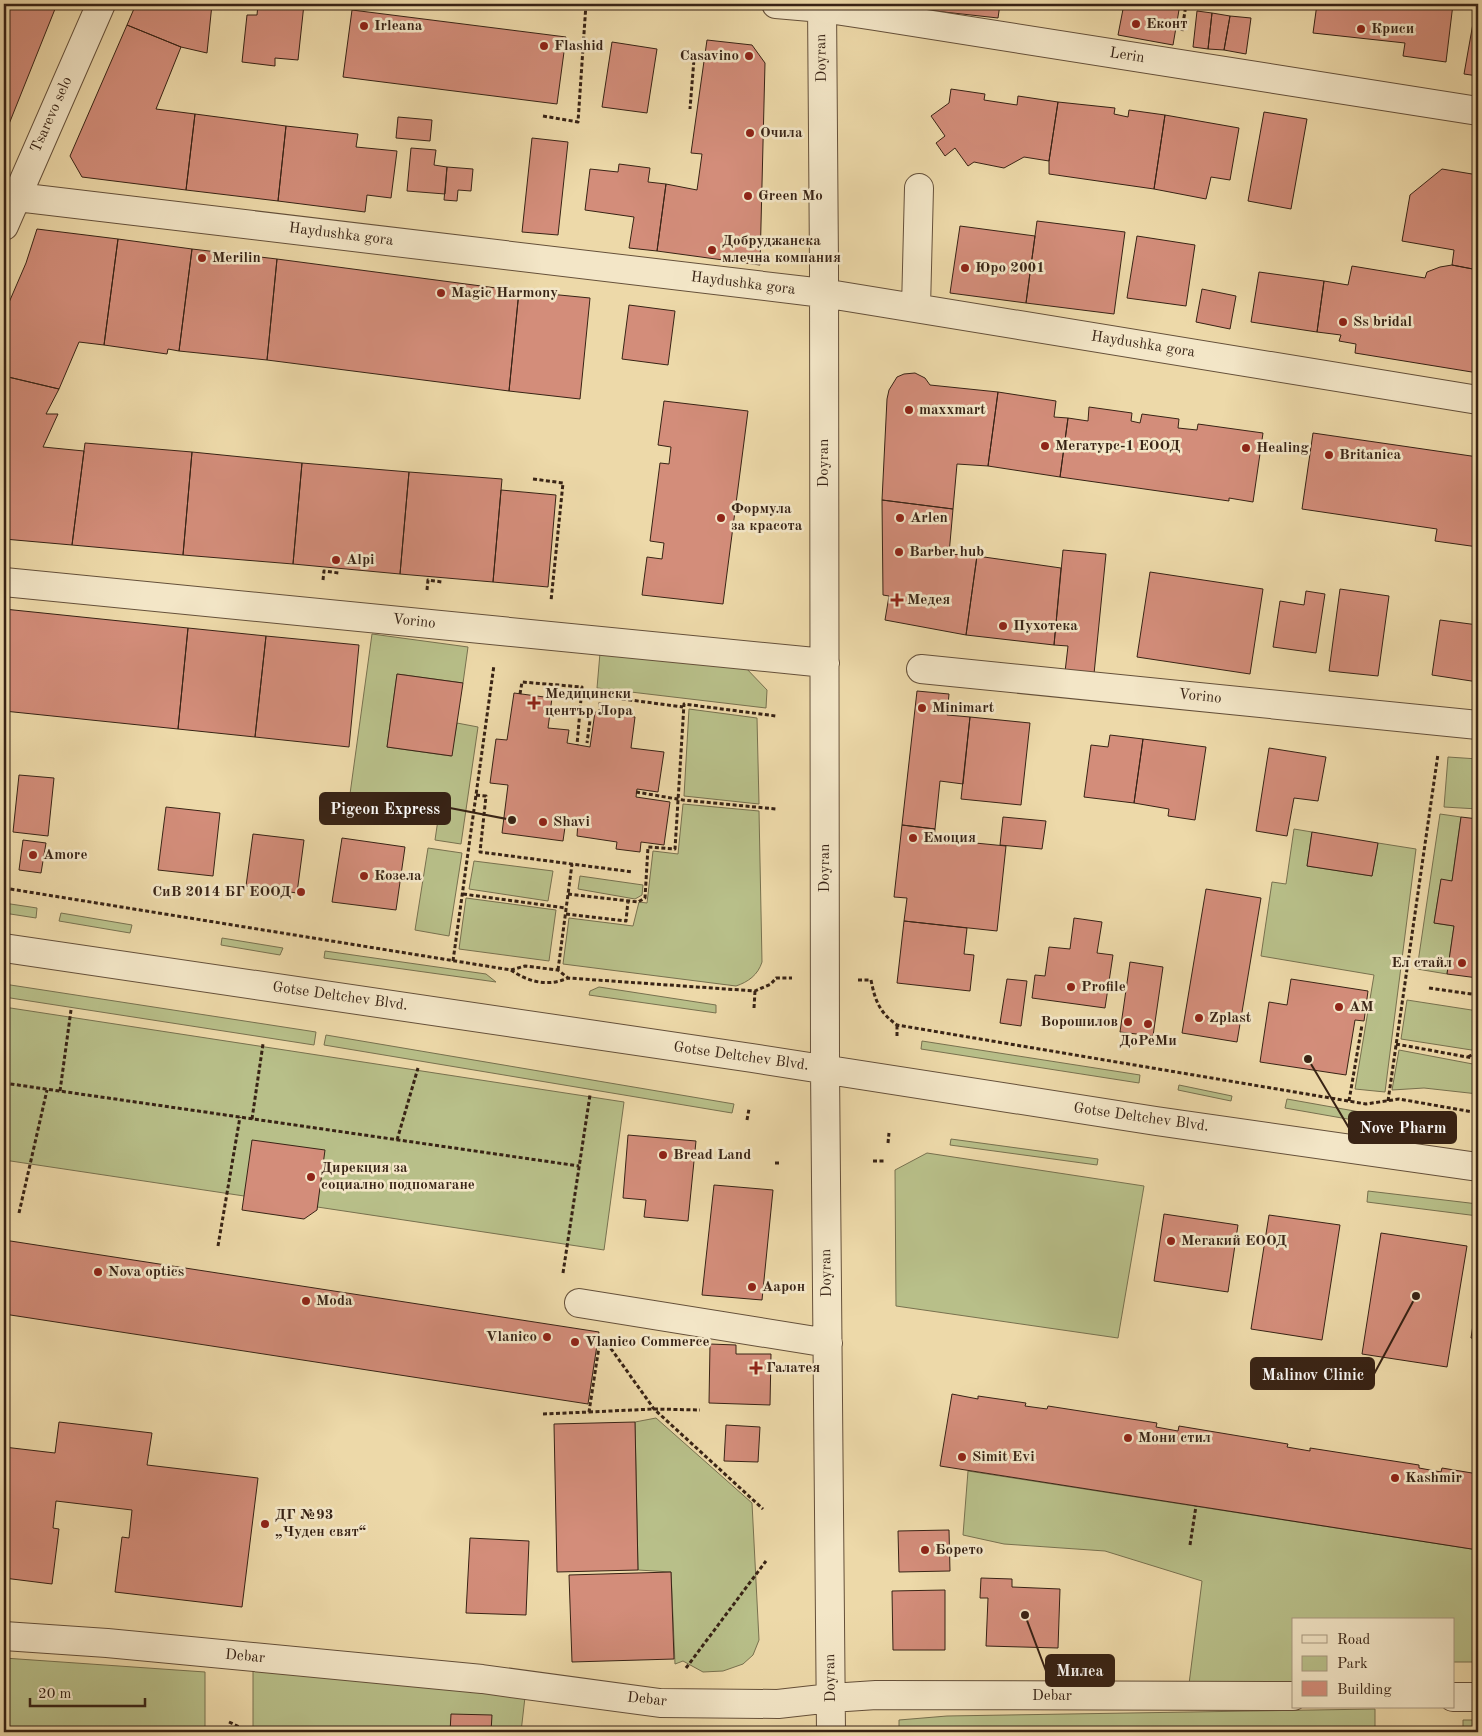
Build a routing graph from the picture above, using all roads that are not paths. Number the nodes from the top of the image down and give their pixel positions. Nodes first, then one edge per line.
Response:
1 (101, 4) edge
2 (776, 4) edge
3 (822, 6) edge
4 (1478, 111) edge
5 (919, 188) dead end
6 (10, 194) edge
7 (4, 226) edge
8 (823, 293) junction
9 (916, 308) junction
10 (1478, 400) edge
11 (4, 582) edge
12 (825, 663) junction
13 (921, 669) dead end
14 (1478, 725) edge
15 (4, 948) edge
16 (825, 1069) junction
17 (1478, 1167) edge
18 (578, 1303) dead end
19 (828, 1343) junction
20 (4, 1636) edge
21 (1292, 1696) edge
22 (1454, 1697) edge
23 (1478, 1697) edge
24 (831, 1698) junction
25 (831, 1732) edge

1 - 6 street, Tsarevo selo
2 - 3 street, Lerin
3 - 4 street, Lerin
3 - 8 street, Doyran
5 - 9 street
6 - 7 street, Tsarevo selo
6 - 8 street, Haydushka gora
8 - 9 street, Haydushka gora
8 - 12 street, Doyran
9 - 10 street, Haydushka gora
11 - 12 street, Vorino
12 - 16 street, Doyran
13 - 14 street, Vorino
15 - 16 street, Gotse Deltchev Blvd.
16 - 17 street, Gotse Deltchev Blvd.
16 - 19 street, Doyran
18 - 19 street
19 - 24 street, Doyran
20 - 24 street, Debar
21 - 24 street, Debar
22 - 23 street
24 - 25 street, Doyran

